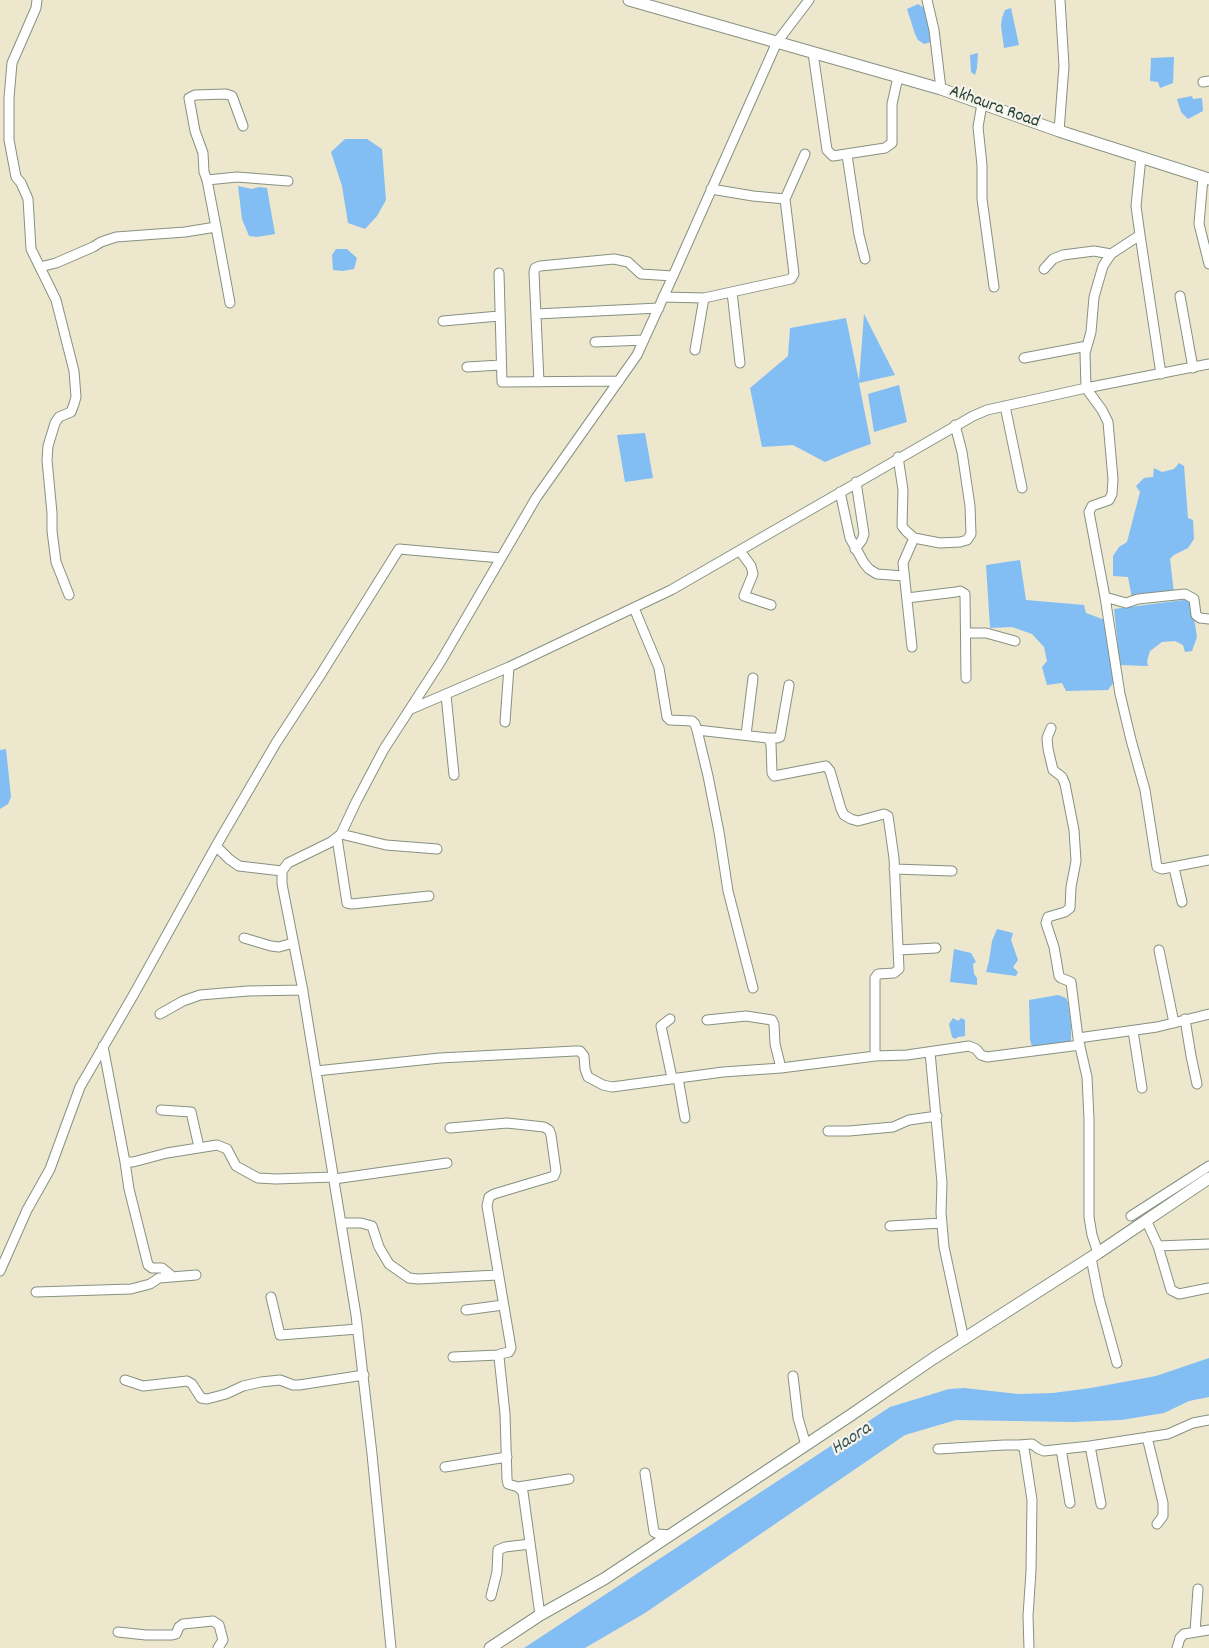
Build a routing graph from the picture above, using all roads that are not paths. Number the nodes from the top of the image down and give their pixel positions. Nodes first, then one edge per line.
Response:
1 (37, 0) edge
2 (630, 0) edge
3 (809, 0) edge
4 (927, 0) edge
5 (1060, 0) edge
6 (777, 42) junction
7 (813, 53) junction
8 (898, 77) junction
9 (941, 89) junction
10 (982, 104) junction
11 (243, 126) dead end
12 (1059, 131) junction
13 (805, 154) dead end
14 (848, 155) junction
15 (1142, 157) junction
16 (1206, 178) edge
17 (207, 180) junction
18 (288, 181) dead end
19 (711, 190) junction
20 (785, 199) junction
21 (216, 227) junction
22 (1140, 235) junction
23 (1111, 254) junction
24 (865, 259) dead end
25 (1209, 264) edge
26 (40, 267) junction
27 (1044, 269) dead end
28 (498, 273) dead end
29 (673, 276) junction
30 (994, 287) dead end
31 (732, 292) junction
32 (1180, 296) dead end
33 (664, 297) junction
34 (704, 298) junction
35 (230, 303) dead end
36 (659, 308) junction
37 (536, 314) junction
38 (499, 316) junction
39 (443, 321) dead end
40 (644, 340) junction
41 (595, 342) dead end
42 (1087, 346) junction
43 (695, 350) dead end
44 (1024, 358) dead end
45 (740, 363) dead end
46 (1209, 364) edge
47 (501, 366) junction
48 (467, 367) dead end
49 (1193, 368) junction
50 (1160, 374) junction
51 (619, 381) junction
52 (539, 382) junction
53 (1086, 388) junction
54 (1005, 406) junction
55 (955, 425) junction
56 (898, 458) junction
57 (856, 482) junction
58 (1022, 488) dead end
59 (840, 492) junction
60 (914, 538) junction
61 (855, 549) junction
62 (740, 550) junction
63 (501, 558) junction
64 (904, 576) junction
65 (69, 595) dead end
66 (1105, 597) junction
67 (907, 598) junction
68 (771, 605) dead end
69 (634, 608) junction
70 (1209, 619) edge
71 (966, 633) junction
72 (1015, 641) dead end
73 (912, 647) dead end
74 (509, 667) junction
75 (753, 678) dead end
76 (966, 678) dead end
77 (789, 685) dead end
78 (446, 695) junction
79 (411, 709) junction
80 (505, 722) dead end
81 (1051, 728) dead end
82 (697, 730) junction
83 (746, 735) junction
84 (768, 738) junction
85 (454, 775) dead end
86 (339, 836) junction
87 (216, 846) junction
88 (437, 849) dead end
89 (1209, 860) edge
90 (1174, 868) junction
91 (894, 869) junction
92 (282, 871) junction
93 (952, 871) dead end
94 (429, 896) dead end
95 (1182, 902) dead end
96 (244, 938) dead end
97 (293, 943) junction
98 (936, 948) dead end
99 (898, 950) junction
100 (1159, 950) dead end
101 (753, 988) dead end
102 (303, 990) junction
103 (160, 1014) dead end
104 (1209, 1014) edge
105 (670, 1019) dead end
106 (1185, 1019) junction
107 (707, 1020) dead end
108 (1174, 1023) junction
109 (1133, 1031) junction
110 (1079, 1041) junction
111 (103, 1046) junction
112 (930, 1052) junction
113 (875, 1056) junction
114 (781, 1068) junction
115 (316, 1071) junction
116 (675, 1078) junction
117 (1197, 1084) dead end
118 (1142, 1088) dead end
119 (161, 1110) dead end
120 (937, 1116) junction
121 (685, 1118) dead end
122 (450, 1128) dead end
123 (828, 1130) dead end
124 (199, 1147) junction
125 (125, 1162) junction
126 (447, 1163) dead end
127 (1209, 1166) edge
128 (333, 1178) junction
129 (1209, 1178) edge
130 (1131, 1216) dead end
131 (1146, 1220) junction
132 (342, 1223) junction
133 (942, 1223) junction
134 (890, 1226) dead end
135 (1209, 1244) edge
136 (1158, 1246) junction
137 (1095, 1255) junction
138 (0, 1272) edge
139 (498, 1275) junction
140 (196, 1276) dead end
141 (173, 1277) junction
142 (1209, 1288) edge
143 (36, 1292) dead end
144 (271, 1297) dead end
145 (504, 1304) junction
146 (466, 1310) dead end
147 (358, 1329) junction
148 (964, 1340) junction
149 (499, 1355) junction
150 (453, 1357) dead end
151 (1117, 1363) dead end
152 (364, 1376) junction
153 (793, 1376) dead end
154 (125, 1380) dead end
155 (1209, 1421) edge
156 (1147, 1437) junction
157 (806, 1445) junction
158 (1019, 1445) junction
159 (1090, 1446) junction
160 (938, 1449) dead end
161 (1061, 1449) junction
162 (507, 1457) junction
163 (445, 1467) dead end
164 (644, 1473) dead end
165 (568, 1479) dead end
166 (518, 1487) junction
167 (1070, 1503) dead end
168 (1101, 1504) dead end
169 (1156, 1524) dead end
170 (670, 1535) junction
171 (530, 1544) junction
172 (1198, 1589) dead end
173 (491, 1596) dead end
174 (540, 1615) junction
175 (1209, 1630) edge
176 (118, 1632) dead end
177 (1195, 1632) junction
178 (218, 1648) edge
179 (391, 1648) edge
180 (490, 1648) edge
181 (1029, 1648) edge
182 (1177, 1648) edge

1 - 26 street
2 - 6 main road, Akhaura Road
3 - 6 street
4 - 9 street
5 - 12 street
6 - 7 main road, Akhaura Road
6 - 19 street
7 - 8 main road, Akhaura Road
7 - 14 street
8 - 9 main road, Akhaura Road
8 - 14 street
9 - 10 main road, Akhaura Road
10 - 12 main road, Akhaura Road
10 - 30 street
11 - 17 street
12 - 15 main road, Akhaura Road
13 - 20 street
14 - 24 street
15 - 16 main road, Akhaura Road
15 - 22 street
16 - 25 street
17 - 18 street
17 - 21 street
19 - 20 street
19 - 29 street
20 - 31 street
21 - 26 street
21 - 35 street
22 - 23 street
22 - 50 street
23 - 27 street
23 - 42 street
26 - 65 street
28 - 38 street
29 - 33 street
29 - 37 street
31 - 34 street
31 - 45 street
32 - 49 street
33 - 34 street
33 - 36 street
34 - 43 street
36 - 37 street
36 - 40 street
37 - 52 street
38 - 39 street
38 - 47 street
40 - 41 street
40 - 51 street
42 - 44 street
42 - 53 street
46 - 49 street
47 - 48 street
47 - 52 street
49 - 50 street
50 - 53 street
51 - 52 street
51 - 63 street
53 - 54 street
53 - 66 street
54 - 55 street
54 - 58 street
55 - 56 street
55 - 60 street
56 - 57 street
56 - 60 street
57 - 59 street
57 - 61 street
59 - 61 street
59 - 62 street
60 - 64 street
61 - 64 street
62 - 68 street
62 - 69 street
63 - 79 street
63 - 87 street
64 - 67 street
66 - 70 street
66 - 90 street
67 - 71 street
67 - 73 street
69 - 74 street
69 - 82 street
71 - 72 street
71 - 76 street
74 - 78 street
74 - 80 street
75 - 83 street
77 - 84 street
78 - 79 street
78 - 85 street
79 - 86 street
81 - 110 street
82 - 83 street
82 - 101 street
83 - 84 street
84 - 91 street
86 - 88 street
86 - 92 street
86 - 94 street
87 - 92 street
87 - 111 street
89 - 90 street
90 - 95 street
91 - 93 street
91 - 99 street
92 - 97 street
96 - 97 street
97 - 102 street
98 - 99 street
99 - 113 street
100 - 108 street
102 - 103 street
102 - 115 street
104 - 106 street
105 - 116 street
106 - 108 street
106 - 117 street
107 - 114 street
108 - 109 street
109 - 110 street
109 - 118 street
110 - 112 street
110 - 137 street
111 - 125 street
111 - 138 street
112 - 113 street
112 - 120 street
113 - 114 street
114 - 116 street
115 - 116 street
115 - 128 street
116 - 121 street
119 - 124 street
120 - 123 street
120 - 133 street
122 - 139 street
124 - 125 street
124 - 128 street
125 - 141 street
126 - 128 street
127 - 130 street
128 - 132 street
129 - 131 main road
131 - 136 street
131 - 137 main road
132 - 139 street
132 - 147 street
133 - 134 street
133 - 148 street
135 - 136 street
136 - 142 street
137 - 148 main road
137 - 151 street
139 - 145 street
140 - 141 street
141 - 143 street
144 - 147 street
145 - 146 street
145 - 149 street
147 - 152 street
148 - 157 main road
149 - 150 street
149 - 162 street
152 - 154 street
152 - 179 street
153 - 157 street
155 - 156 street
156 - 159 street
156 - 169 street
157 - 170 main road
158 - 160 street
158 - 161 street
158 - 181 street
159 - 161 street
159 - 168 street
161 - 167 street
162 - 163 street
162 - 166 street
164 - 170 street
165 - 166 street
166 - 171 street
170 - 174 main road
171 - 173 street
171 - 174 street
172 - 177 street
174 - 180 main road
175 - 177 street
176 - 178 street
177 - 182 street

